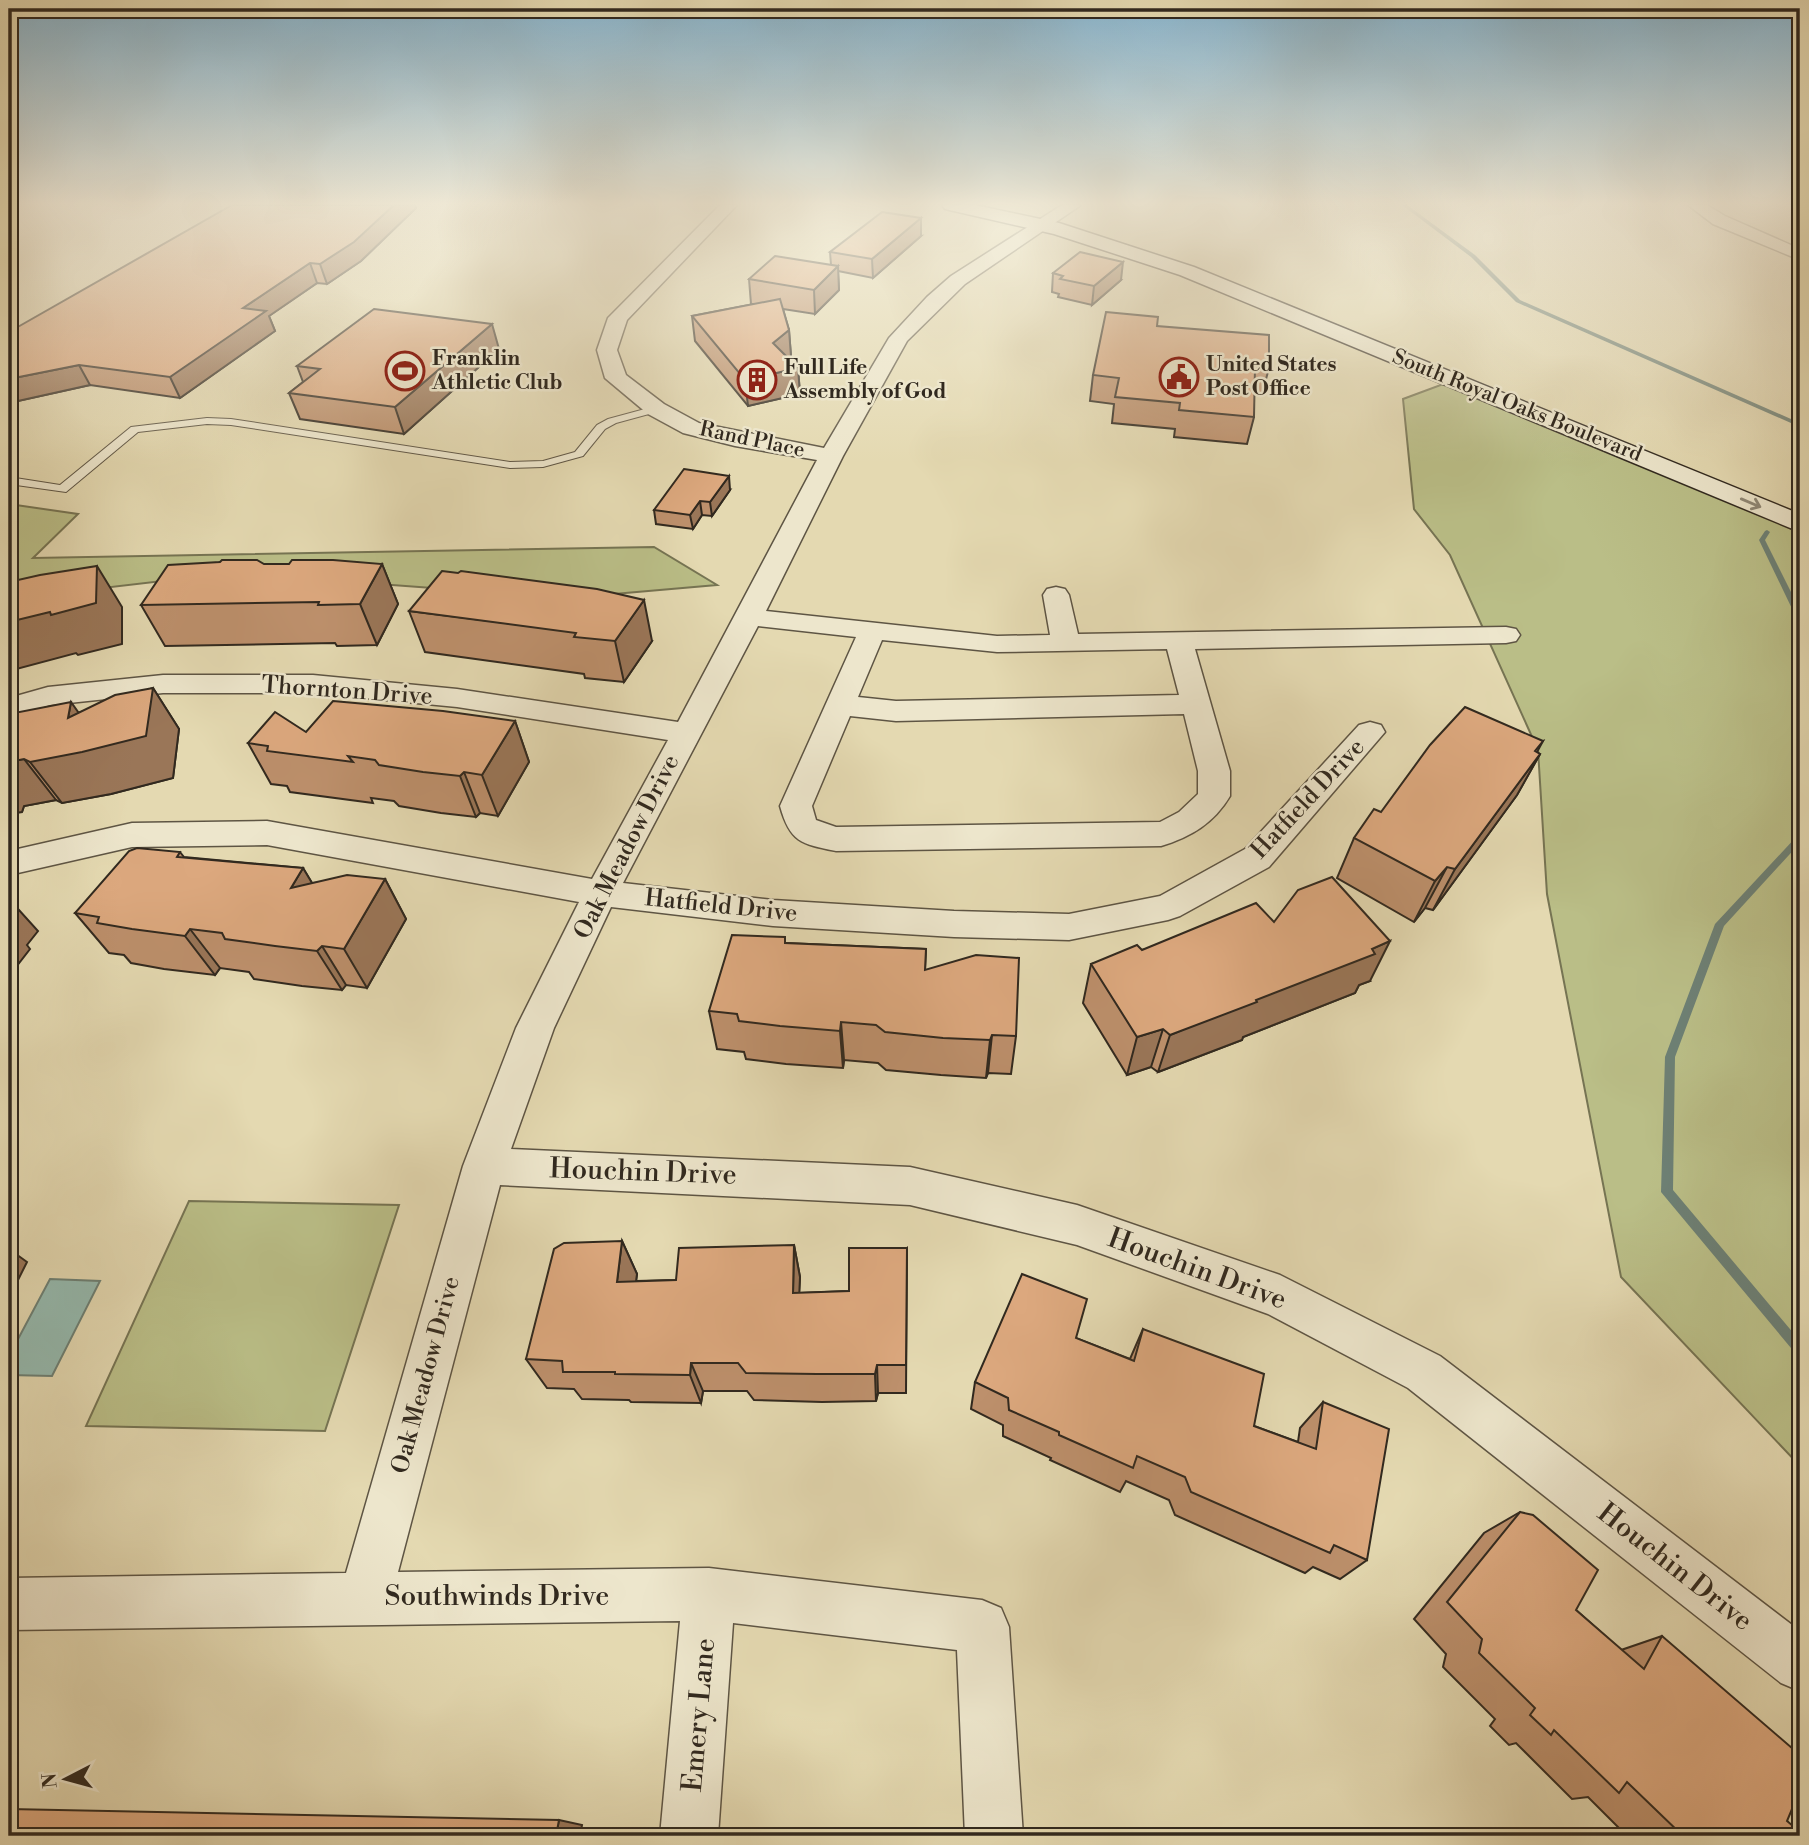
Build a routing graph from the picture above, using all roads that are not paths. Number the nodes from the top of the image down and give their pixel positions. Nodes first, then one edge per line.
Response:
1 (644, 291) edge
2 (945, 291) edge
3 (1236, 291) edge
4 (656, 409) junction
5 (831, 456) junction
6 (9, 481) edge
7 (1800, 524) edge
8 (1056, 595) dead end
9 (750, 617) junction
10 (872, 631) junction
11 (1506, 635) dead end
12 (1179, 641) junction
13 (1066, 644) junction
14 (1196, 704) junction
15 (840, 705) junction
16 (9, 708) edge
17 (1370, 732) dead end
18 (686, 733) junction
19 (9, 863) edge
20 (601, 893) junction
21 (484, 1166) junction
22 (709, 1594) junction
23 (365, 1597) junction
24 (9, 1604) edge
25 (1800, 1664) edge
26 (689, 1836) edge
27 (994, 1836) edge

1 - 4 street, Rand Place
2 - 5 street, Oak Meadow Drive
3 -> 7 main road, South Royal Oaks Boulevard
4 - 5 street, Rand Place
4 - 6 lane
5 - 9 street, Oak Meadow Drive
8 - 13 street
9 - 10 street
9 - 18 street, Oak Meadow Drive
10 - 13 street
10 - 15 street
11 - 12 street
12 - 13 street
12 - 14 street
14 - 15 street
14 - 15 street
16 - 18 street, Thornton Drive
17 - 20 street, Hatfield Drive
18 - 20 street, Oak Meadow Drive
19 - 20 street, Hatfield Drive
20 - 21 street, Oak Meadow Drive
21 - 23 street, Oak Meadow Drive
21 - 25 street, Houchin Drive
22 - 23 street, Southwinds Drive
22 - 26 street, Emery Lane
22 - 27 street, Southwinds Drive
23 - 24 street, Southwinds Drive

